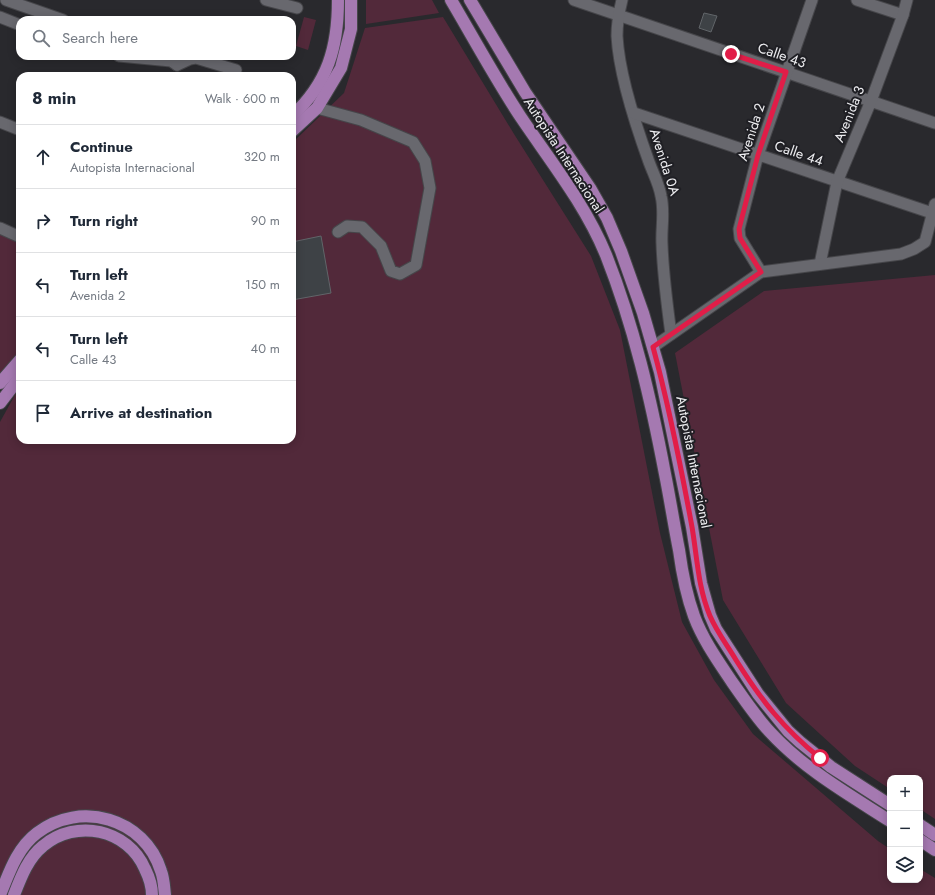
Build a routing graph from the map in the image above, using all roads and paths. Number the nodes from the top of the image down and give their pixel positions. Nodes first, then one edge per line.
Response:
1 (6, 0) edge
2 (266, 0) edge
3 (338, 0) edge
4 (351, 0) edge
5 (451, 0) edge
6 (470, 0) edge
7 (574, 0) edge
8 (622, 0) edge
9 (812, 0) edge
10 (858, 0) edge
11 (907, 0) edge
12 (297, 8) dead end
13 (903, 14) junction
14 (618, 15) junction
15 (52, 16) edge
16 (0, 17) edge
17 (16, 23) edge
18 (161, 60) edge
19 (188, 60) edge
20 (203, 60) edge
21 (177, 70) edge
22 (236, 70) dead end
23 (786, 72) junction
24 (871, 101) junction
25 (305, 104) junction
26 (317, 108) junction
27 (296, 110) edge
28 (296, 112) edge
29 (634, 113) junction
30 (0, 122) edge
31 (935, 123) edge
32 (296, 127) edge
33 (16, 128) edge
34 (758, 155) junction
35 (838, 182) junction
36 (933, 209) edge
37 (0, 228) edge
38 (338, 232) dead end
39 (16, 235) edge
40 (820, 264) junction
41 (761, 272) junction
42 (671, 334) junction
43 (653, 347) junction
44 (16, 365) edge
45 (16, 382) edge
46 (0, 383) edge
47 (0, 403) edge
48 (887, 804) edge
49 (887, 819) edge
50 (923, 827) edge
51 (935, 834) edge
52 (923, 842) edge
53 (935, 850) edge
54 (0, 895) edge
55 (14, 895) edge
56 (152, 895) edge
57 (165, 895) edge

1 - 15 street
2 - 12 street
3 - 25 main road
4 - 26 main road
5 - 49 main road, Autopista Internacional
6 - 43 main road, Autopista Internacional
7 - 14 street, Calle 43
8 - 14 street, Avenida 0A
9 - 23 street, Avenida 2
10 - 13 street
11 - 13 street, Avenida 3
13 - 24 street, Avenida 3
14 - 23 street, Calle 43
14 - 29 street, Avenida 0A
16 - 17 street
18 - 21 street
19 - 21 street
20 - 22 street
23 - 24 street, Calle 43
23 - 34 street, Avenida 2
24 - 31 street, Calle 43
24 - 35 street, Avenida 3
25 - 27 street
25 - 28 main road
26 - 32 main road
26 - 38 street
29 - 34 street, Calle 44
29 - 42 street, Avenida 0A
30 - 33 street
34 - 35 street, Calle 44
34 - 41 street, Avenida 2
35 - 36 street, Calle 44
35 - 40 street, Avenida 3
36 - 40 street
37 - 39 street
40 - 41 street
41 - 42 street
42 - 43 street
43 - 48 main road, Autopista Internacional
44 - 46 main road
45 - 47 main road
50 - 51 main road
52 - 53 main road
54 - 57 main road
55 - 56 main road

